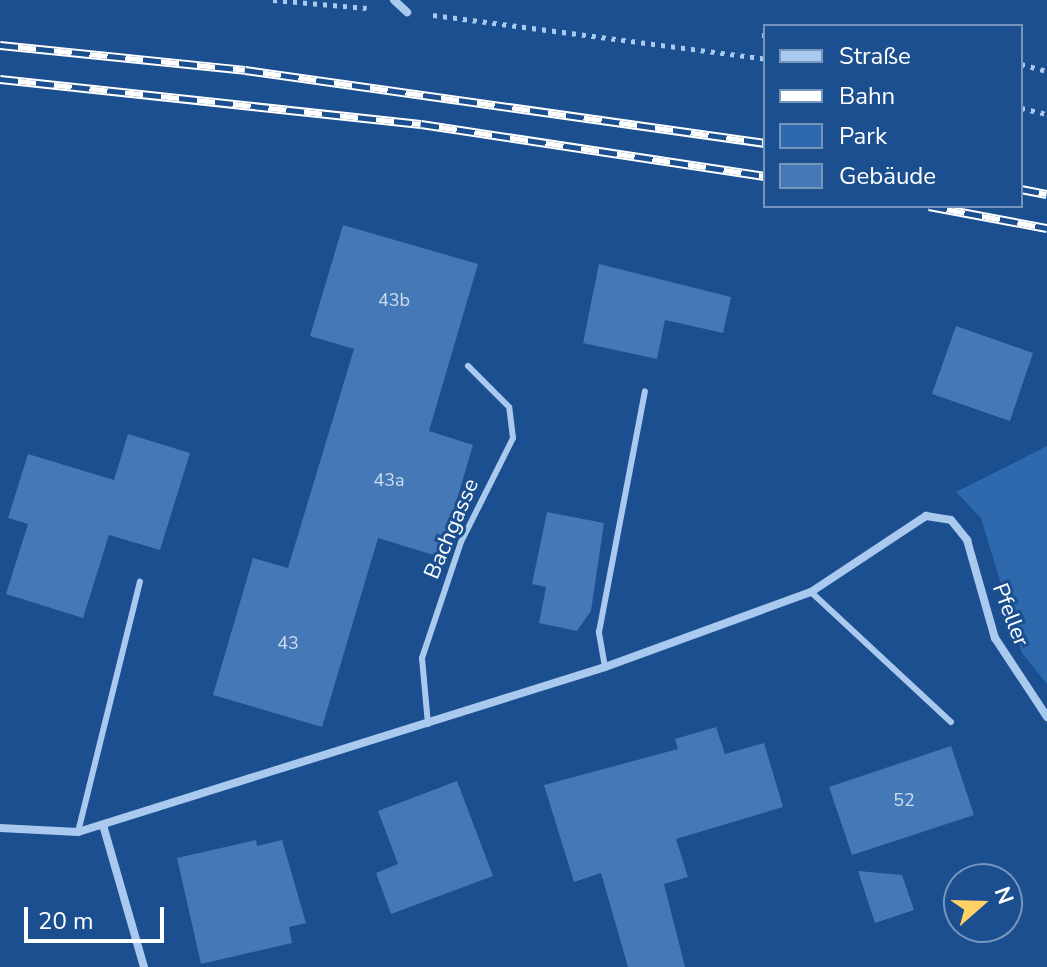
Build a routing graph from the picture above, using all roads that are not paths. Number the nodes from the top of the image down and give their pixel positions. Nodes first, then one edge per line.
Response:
1 (394, 0) edge
2 (407, 12) road end
3 (468, 366) dead end
4 (645, 391) dead end
5 (140, 582) dead end
6 (811, 592) junction
7 (605, 667) junction
8 (1047, 717) edge
9 (951, 722) dead end
10 (428, 724) junction
11 (103, 825) junction
12 (0, 828) edge
13 (78, 832) junction
14 (144, 967) edge

1 - 2 street
3 - 10 lane, Bachgasse
4 - 7 lane
5 - 13 lane
6 - 7 street
6 - 8 street, Pfeller
6 - 9 lane
7 - 10 street
10 - 11 street
11 - 13 street
11 - 14 street
12 - 13 street

